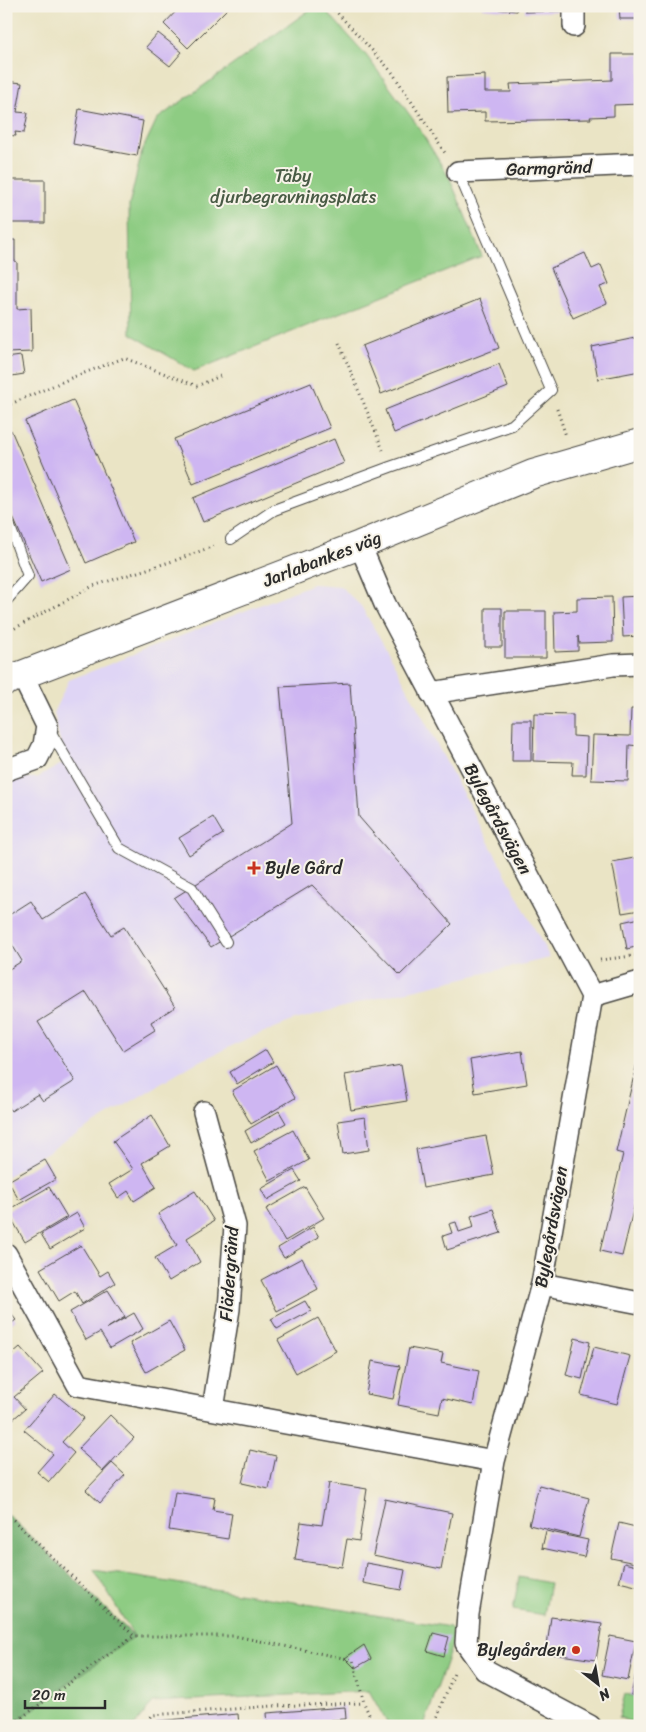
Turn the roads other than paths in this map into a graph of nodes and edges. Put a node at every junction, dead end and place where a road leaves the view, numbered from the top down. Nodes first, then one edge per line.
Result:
1 (640, 164) edge
2 (458, 172) joint
3 (640, 443) edge
4 (6, 516) edge
5 (231, 539) road end
6 (360, 545) junction
7 (6, 601) edge
8 (640, 664) edge
9 (10, 679) edge
10 (431, 693) junction
11 (47, 726) junction
12 (6, 770) edge
13 (226, 942) dead end
14 (640, 982) edge
15 (592, 996) junction
16 (204, 1112) dead end
17 (6, 1254) edge
18 (542, 1284) junction
19 (640, 1303) edge
20 (213, 1409) junction
21 (494, 1461) junction
22 (590, 1726) edge

1 - 2 street, Garmgränd
2 - 5 lane
3 - 6 main road, Jarlabankes väg
4 - 7 lane
6 - 9 main road, Jarlabankes väg
6 - 10 street, Bylegårdsvägen
8 - 10 street
9 - 11 street
10 - 15 street, Bylegårdsvägen
11 - 12 street
11 - 13 lane
14 - 15 street
15 - 18 street, Bylegårdsvägen
16 - 20 street, Flädergränd
17 - 20 street
18 - 19 street
18 - 21 street, Bylegårdsvägen
20 - 21 street
21 - 22 street, Bylegårdsvägen

